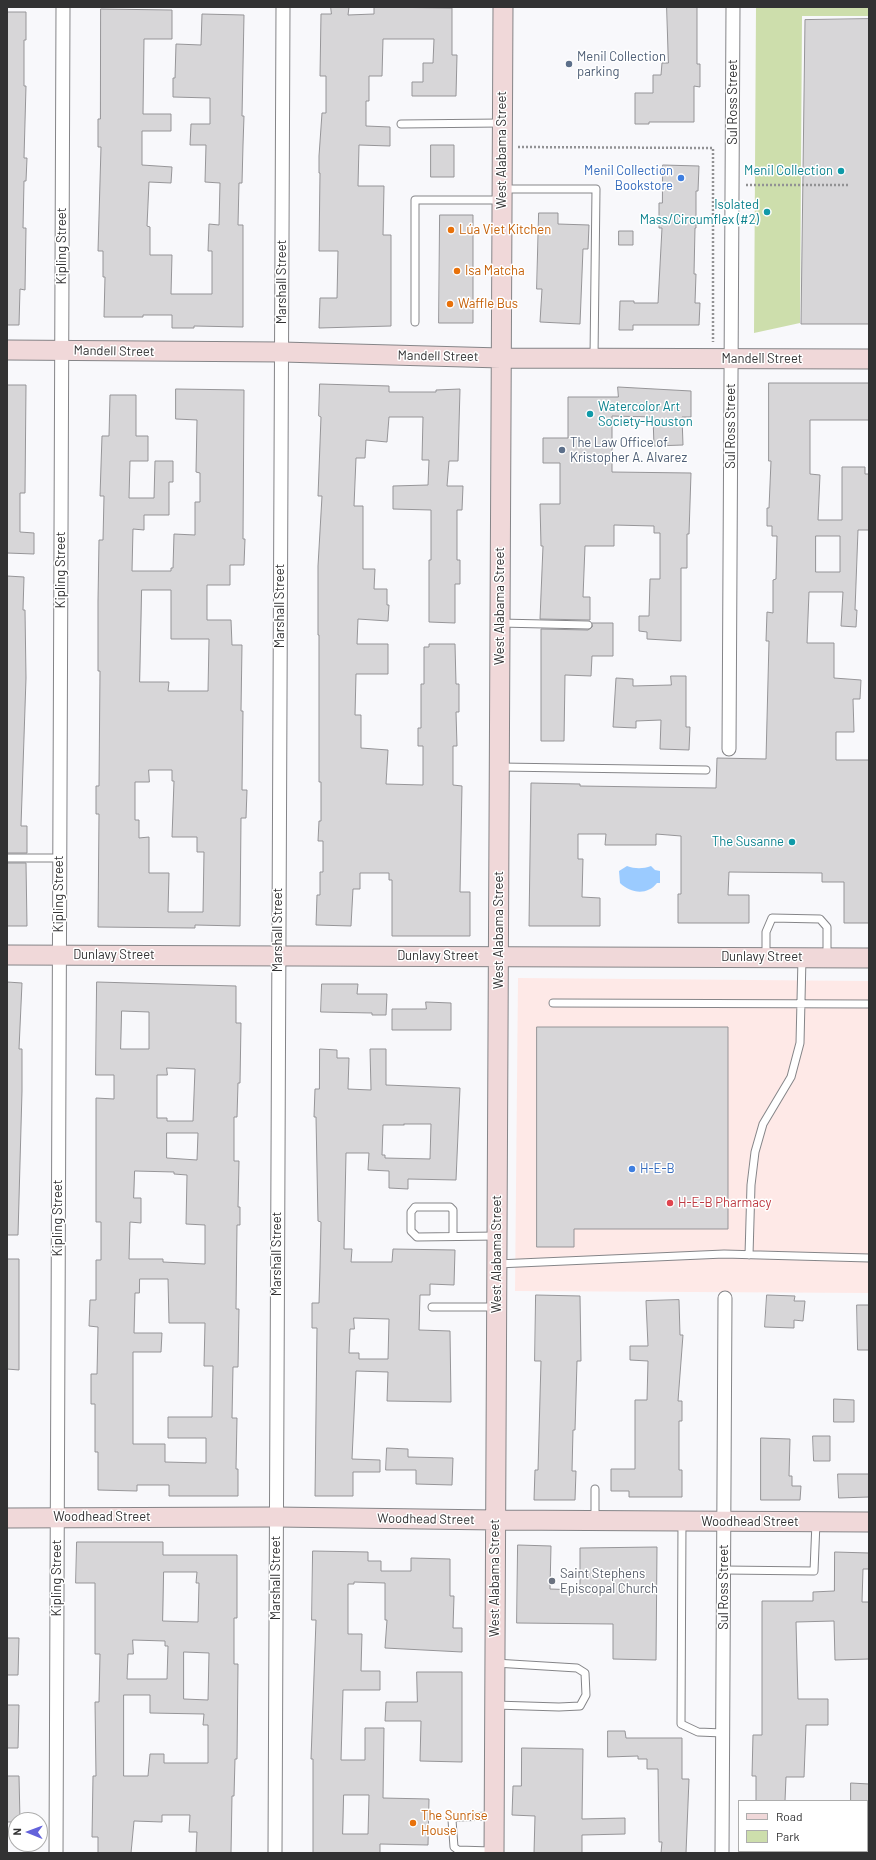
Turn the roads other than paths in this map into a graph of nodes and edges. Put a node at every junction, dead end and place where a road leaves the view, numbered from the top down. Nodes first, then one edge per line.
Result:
1 (63, 7) edge
2 (283, 7) edge
3 (503, 7) edge
4 (733, 7) edge
5 (503, 123) junction
6 (401, 124) dead end
7 (502, 195) junction
8 (415, 322) dead end
9 (7, 350) edge
10 (62, 350) junction
11 (282, 352) junction
12 (502, 358) junction
13 (594, 358) junction
14 (732, 359) junction
15 (869, 359) edge
16 (500, 623) junction
17 (588, 626) dead end
18 (729, 749) dead end
19 (499, 767) junction
20 (706, 770) dead end
21 (7, 858) edge
22 (59, 858) junction
23 (7, 955) edge
24 (59, 956) junction
25 (278, 956) junction
26 (498, 957) junction
27 (766, 957) junction
28 (802, 958) junction
29 (827, 958) junction
30 (869, 958) edge
31 (553, 1003) dead end
32 (801, 1004) junction
33 (869, 1004) edge
34 (453, 1236) junction
35 (497, 1236) junction
36 (749, 1255) junction
37 (869, 1258) edge
38 (497, 1264) junction
39 (726, 1298) dead end
40 (432, 1307) dead end
41 (497, 1307) junction
42 (595, 1489) dead end
43 (276, 1517) junction
44 (7, 1518) edge
45 (57, 1518) junction
46 (496, 1520) junction
47 (595, 1521) junction
48 (682, 1521) junction
49 (724, 1521) junction
50 (816, 1522) junction
51 (869, 1522) edge
52 (724, 1570) junction
53 (495, 1663) junction
54 (495, 1704) junction
55 (723, 1733) junction
56 (494, 1816) junction
57 (494, 1852) edge
58 (56, 1853) edge
59 (275, 1853) edge
60 (722, 1853) edge

1 - 10 street, Kipling Street
2 - 11 street, Marshall Street
3 - 5 street, West Alabama Street
4 - 14 street, Sul Ross Street
5 - 6 lane
5 - 7 street, West Alabama Street
7 - 8 lane
7 - 12 street, West Alabama Street
7 - 13 lane
9 - 10 street, Mandell Street
10 - 11 street, Mandell Street
10 - 22 street, Kipling Street
11 - 12 street, Mandell Street
11 - 25 street, Marshall Street
12 - 13 street, Mandell Street
12 - 16 street, West Alabama Street
13 - 14 street, Mandell Street
14 - 15 street, Mandell Street
14 - 18 street, Sul Ross Street
16 - 17 lane
16 - 19 street, West Alabama Street
19 - 20 lane
19 - 26 street, West Alabama Street
21 - 22 lane
22 - 24 street, Kipling Street
23 - 24 street, Dunlavy Street
24 - 25 street, Dunlavy Street
24 - 45 street, Kipling Street
25 - 26 street, Dunlavy Street
25 - 43 street, Marshall Street
26 - 27 street, Dunlavy Street
26 - 35 street, West Alabama Street
27 - 28 street, Dunlavy Street
27 - 29 lane
28 - 29 street, Dunlavy Street
28 - 32 lane
29 - 30 street, Dunlavy Street
31 - 32 lane
32 - 33 lane
32 - 36 lane
34 - 34 lane
34 - 35 lane
35 - 38 street, West Alabama Street
36 - 37 lane
36 - 38 lane
38 - 41 street, West Alabama Street
39 - 49 street, Sul Ross Street
40 - 41 lane
41 - 46 street, West Alabama Street
42 - 47 lane
43 - 45 street, Woodhead Street
43 - 46 street, Woodhead Street
43 - 59 street, Marshall Street
44 - 45 street, Woodhead Street
45 - 58 street, Kipling Street
46 - 47 street, Woodhead Street
46 - 53 street, West Alabama Street
47 - 48 street, Woodhead Street
48 - 49 street, Woodhead Street
48 - 55 lane
49 - 50 street, Woodhead Street
49 - 52 street, Sul Ross Street
50 - 51 street, Woodhead Street
50 - 52 lane
52 - 55 street, Sul Ross Street
53 - 54 street, West Alabama Street
53 - 54 lane
54 - 56 street, West Alabama Street
55 - 60 street, Sul Ross Street
56 - 57 street, West Alabama Street
56 - 57 lane

